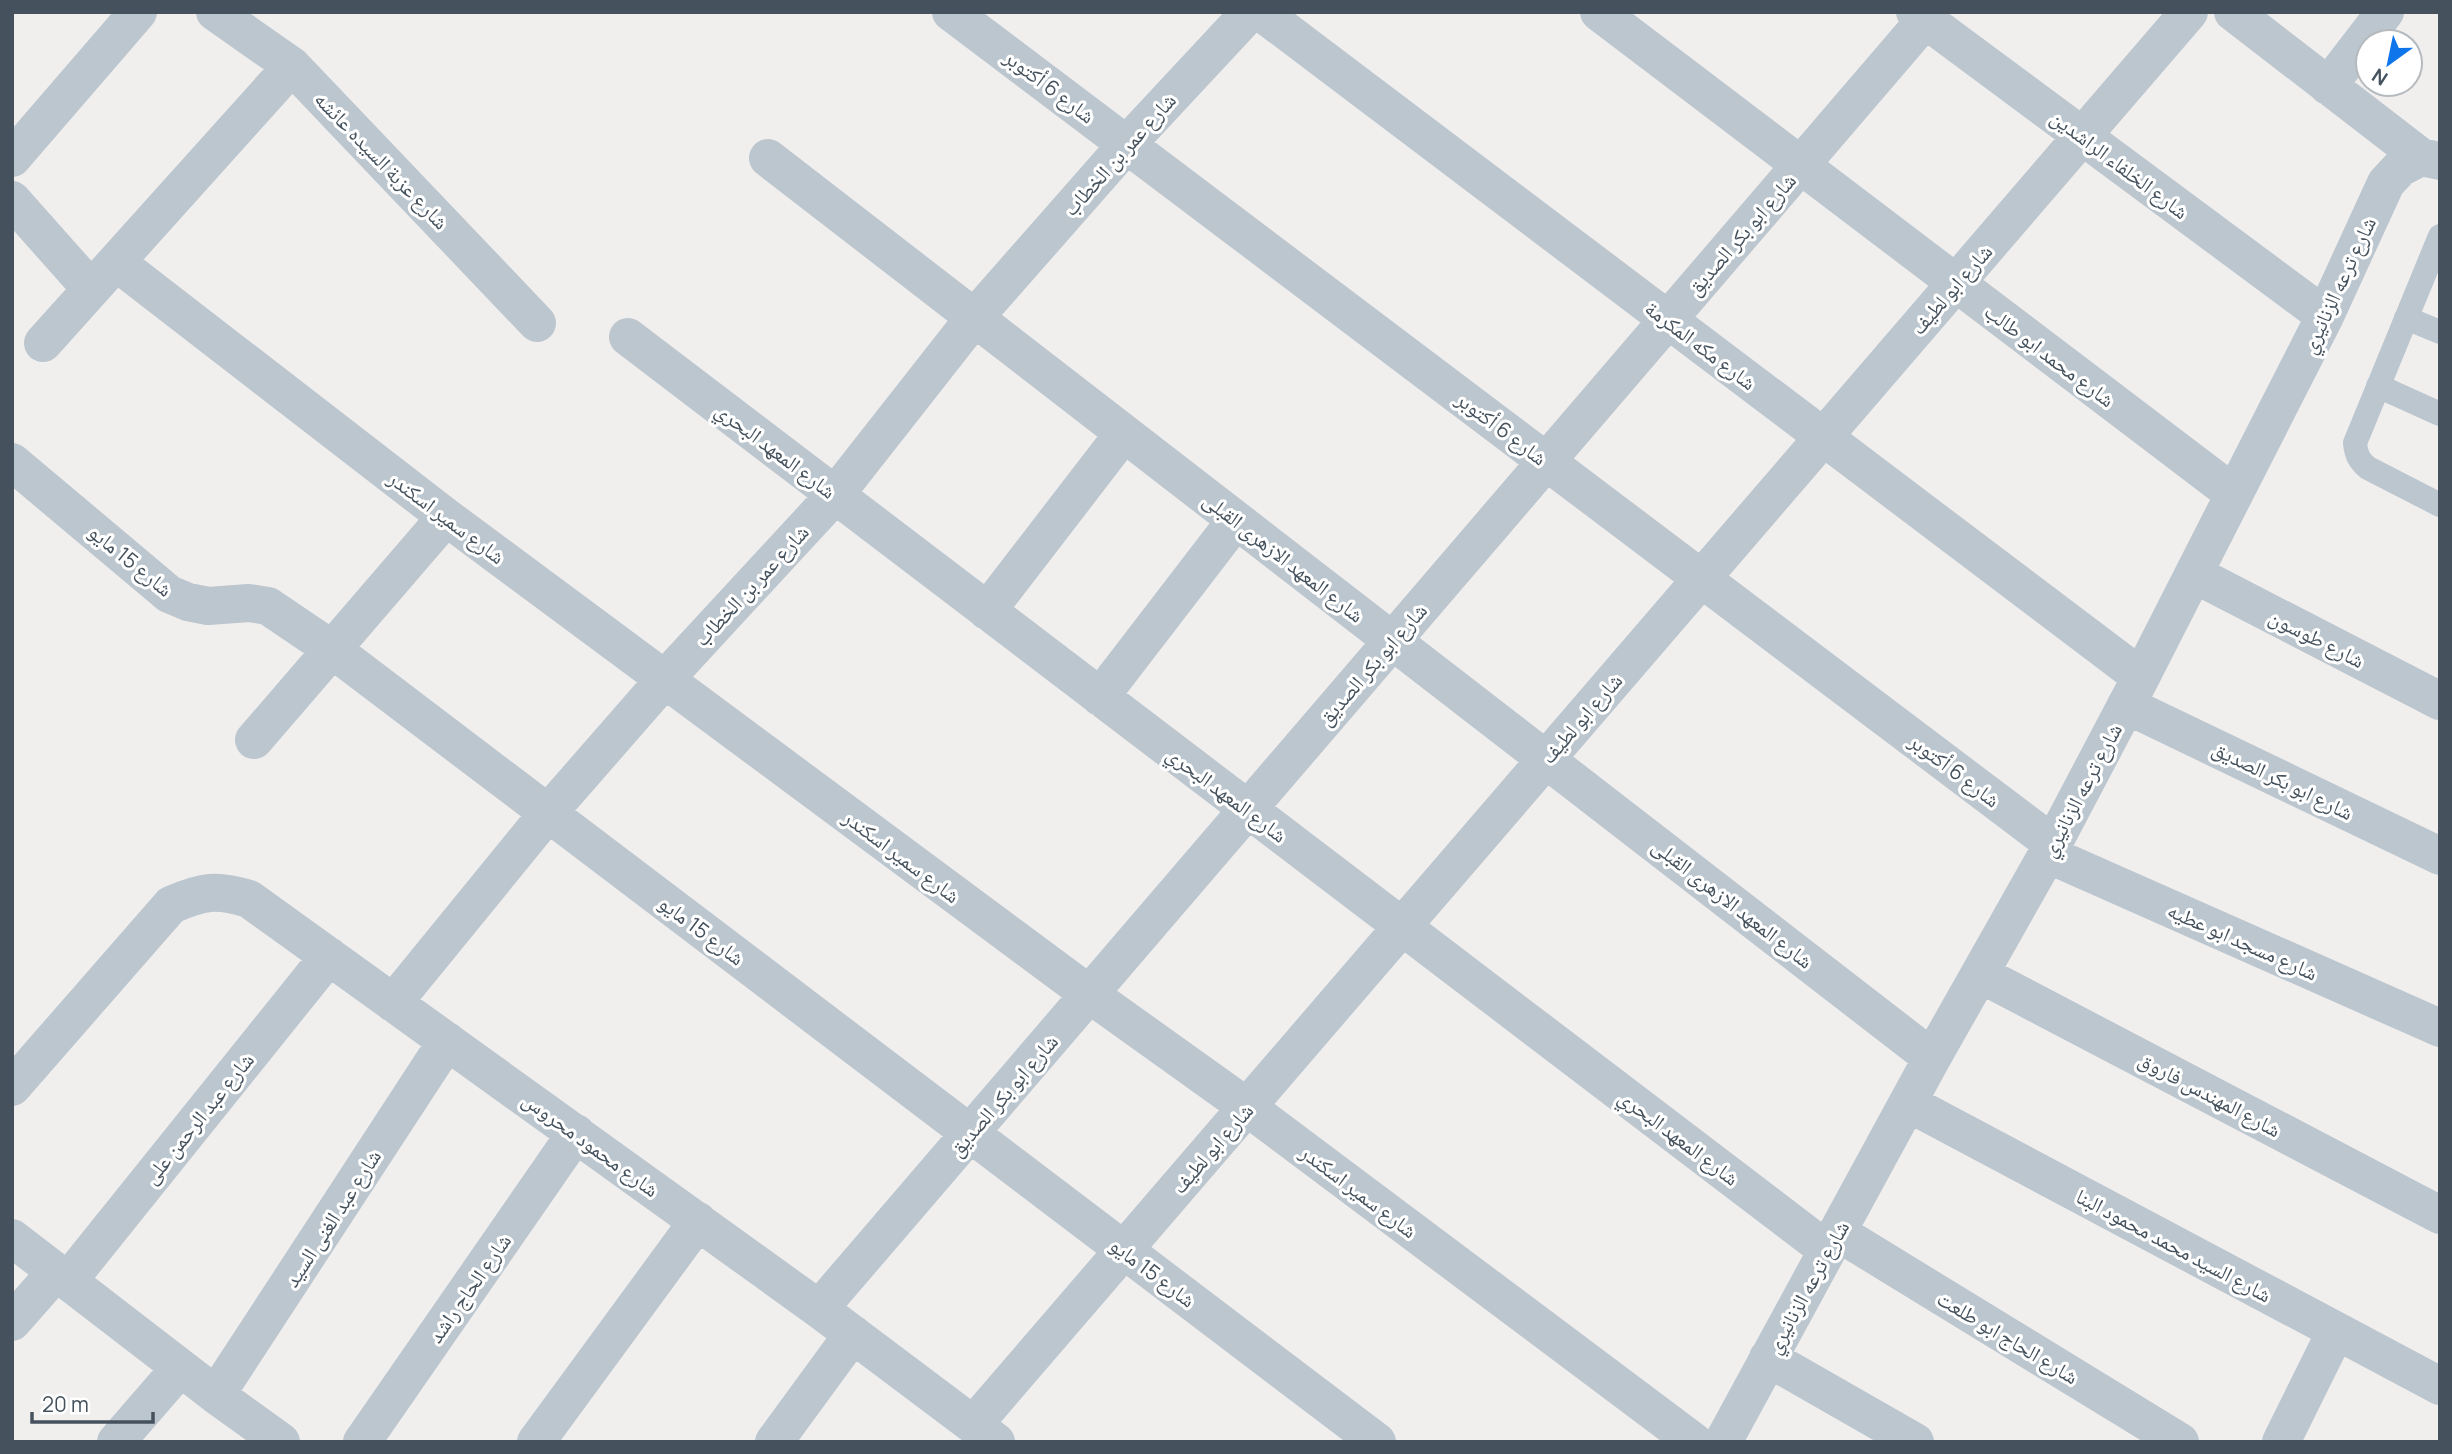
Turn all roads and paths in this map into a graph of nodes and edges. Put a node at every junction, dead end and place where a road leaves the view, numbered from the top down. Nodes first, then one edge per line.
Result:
1 (138, 12) edge
2 (215, 12) edge
3 (951, 12) edge
4 (1250, 12) edge
5 (1261, 12) edge
6 (1598, 12) edge
7 (2189, 12) edge
8 (2232, 12) edge
9 (2385, 12) edge
10 (1920, 16) edge
11 (292, 66) junction
12 (2328, 86) junction
13 (2082, 136) junction
14 (1127, 144) junction
15 (12, 158) edge
16 (768, 158) dead end
17 (2430, 159) edge
18 (1801, 165) junction
19 (12, 200) edge
20 (2440, 236) edge
21 (104, 276) junction
22 (1956, 283) junction
23 (2325, 316) junction
24 (974, 318) junction
25 (2406, 318) junction
26 (1668, 320) junction
27 (537, 323) dead end
28 (2440, 332) edge
29 (628, 337) dead end
30 (43, 343) dead end
31 (2378, 386) junction
32 (2440, 414) edge
33 (1124, 433) junction
34 (1824, 437) junction
35 (1546, 461) junction
36 (12, 462) edge
37 (2234, 494) junction
38 (835, 495) junction
39 (2440, 505) edge
40 (446, 517) junction
41 (1236, 520) junction
42 (2194, 574) junction
43 (1702, 579) junction
44 (987, 611) junction
45 (1393, 641) junction
46 (333, 650) junction
47 (665, 680) junction
48 (2134, 691) junction
49 (1100, 697) junction
50 (2440, 701) edge
51 (254, 740) dead end
52 (1546, 759) junction
53 (1248, 810) junction
54 (548, 813) junction
55 (2050, 849) junction
56 (2440, 856) edge
57 (1402, 927) junction
58 (328, 956) junction
59 (1980, 974) junction
60 (1089, 994) junction
61 (393, 1003) junction
62 (2440, 1028) edge
63 (447, 1041) junction
64 (1932, 1058) junction
65 (12, 1087) edge
66 (1908, 1103) junction
67 (1247, 1107) junction
68 (576, 1133) junction
69 (970, 1133) junction
70 (2440, 1215) edge
71 (698, 1221) junction
72 (12, 1238) edge
73 (1832, 1241) junction
74 (1124, 1250) junction
75 (62, 1276) junction
76 (819, 1309) junction
77 (12, 1322) edge
78 (2336, 1331) junction
79 (853, 1334) junction
80 (1768, 1358) junction
81 (180, 1368) junction
82 (2440, 1386) edge
83 (216, 1395) junction
84 (985, 1433) edge
85 (116, 1442) edge
86 (281, 1442) edge
87 (362, 1442) edge
88 (536, 1442) edge
89 (774, 1442) edge
90 (1377, 1442) edge
91 (1694, 1442) edge
92 (1723, 1442) edge
93 (1915, 1442) edge
94 (2180, 1442) edge
95 (2281, 1442) edge

1 - 15 street
2 - 11 street, شارع عزبة السيده عائشه
3 - 14 street, شارع 6 أكتوبر
4 - 14 street, شارع عمر بن الخطاب
5 - 26 street, شارع مكه المكرمة
6 - 18 street, شارع محمد ابو طالب
7 - 13 street, شارع ابو لطيف
8 - 12 street
9 - 12 street
10 - 13 street, شارع الخلفاء الراشدين
10 - 18 street, شارع ابو بكر الصديق
11 - 21 street
11 - 27 street, شارع عزبة السيده عائشه
12 - 17 street
13 - 22 street, شارع ابو لطيف
13 - 23 street, شارع الخلفاء الراشدين
14 - 24 street, شارع عمر بن الخطاب
14 - 35 street, شارع 6 أكتوبر
16 - 24 street, شارع المعهد الازهرى القبلى
17 - 23 street, شارع ترعه الزنانيري
18 - 22 street, شارع محمد ابو طالب
18 - 26 street, شارع ابو بكر الصديق
19 - 21 street, شارع سمير اسكندر
20 - 25 lane
21 - 30 street
21 - 40 street, شارع سمير اسكندر
22 - 34 street, شارع ابو لطيف
22 - 37 street, شارع محمد ابو طالب
23 - 37 street, شارع ترعه الزنانيري
24 - 33 street, شارع المعهد الازهرى القبلى
24 - 38 street, شارع عمر بن الخطاب
25 - 28 lane
25 - 31 lane
26 - 34 street, شارع مكه المكرمة
26 - 35 street, شارع ابو بكر الصديق
29 - 38 street, شارع المعهد البحري
31 - 32 lane
31 - 39 lane
33 - 41 street, شارع المعهد الازهرى القبلى
33 - 44 street
34 - 43 street, شارع ابو لطيف
34 - 48 street, شارع مكه المكرمة
35 - 43 street, شارع 6 أكتوبر
35 - 45 street, شارع ابو بكر الصديق
36 - 46 street, شارع 15 مايو
37 - 42 street, شارع ترعه الزنانيري
38 - 44 street, شارع المعهد البحري
38 - 47 street, شارع عمر بن الخطاب
40 - 46 street
40 - 47 street, شارع سمير اسكندر
41 - 45 street, شارع المعهد الازهرى القبلى
41 - 49 street
42 - 48 street, شارع ترعه الزنانيري
42 - 50 street, شارع طوسون
43 - 52 street, شارع ابو لطيف
43 - 55 street, شارع 6 أكتوبر
44 - 49 street, شارع المعهد البحري
45 - 52 street, شارع المعهد الازهرى القبلى
45 - 53 street, شارع ابو بكر الصديق
46 - 51 street
46 - 54 street, شارع 15 مايو
47 - 54 street, شارع عمر بن الخطاب
47 - 60 street, شارع سمير اسكندر
48 - 55 street, شارع ترعه الزنانيري
48 - 56 street, شارع ابو بكر الصديق
49 - 53 street, شارع المعهد البحري
52 - 57 street, شارع ابو لطيف
52 - 64 street, شارع المعهد الازهرى القبلى
53 - 57 street, شارع المعهد البحري
53 - 60 street, شارع ابو بكر الصديق
54 - 61 street, شارع عمر بن الخطاب
54 - 69 street, شارع 15 مايو
55 - 59 street, شارع ترعه الزنانيري
55 - 62 street, شارع مسجد ابو عطيه
57 - 67 street, شارع ابو لطيف
57 - 73 street, شارع المعهد البحري
58 - 61 street, شارع محمود محروس
58 - 65 street, شارع محمود محروس
58 - 75 street, شارع عبد الرحمن على
59 - 64 street, شارع ترعه الزنانيري
59 - 70 street, شارع المهندس فاروق
60 - 67 street, شارع سمير اسكندر
60 - 69 street, شارع ابو بكر الصديق
61 - 63 street, شارع محمود محروس
63 - 68 street, شارع محمود محروس
63 - 83 street, شارع عبد الغنى السيد
64 - 66 street, شارع ترعه الزنانيري
66 - 73 street, شارع ترعه الزنانيري
66 - 78 street, شارع السيد محمد محمود البنا
67 - 74 street, شارع ابو لطيف
67 - 91 street, شارع سمير اسكندر
68 - 71 street, شارع محمود محروس
68 - 87 street, شارع الحاج راشد
69 - 74 street, شارع 15 مايو
69 - 76 street, شارع ابو بكر الصديق
71 - 76 street, شارع محمود محروس
71 - 88 street
72 - 75 street
73 - 80 street, شارع ترعه الزنانيري
73 - 94 street, شارع الحاج ابو طلعت
74 - 84 street, شارع ابو لطيف
74 - 90 street, شارع 15 مايو
75 - 77 street, شارع عبد الرحمن على
75 - 81 street
76 - 79 street, شارع محمود محروس
78 - 82 street, شارع السيد محمد محمود البنا
78 - 95 street
79 - 84 street, شارع محمود محروس
79 - 89 street
80 - 92 street, شارع ترعه الزنانيري
80 - 93 street
81 - 83 street
81 - 85 street
83 - 86 street

